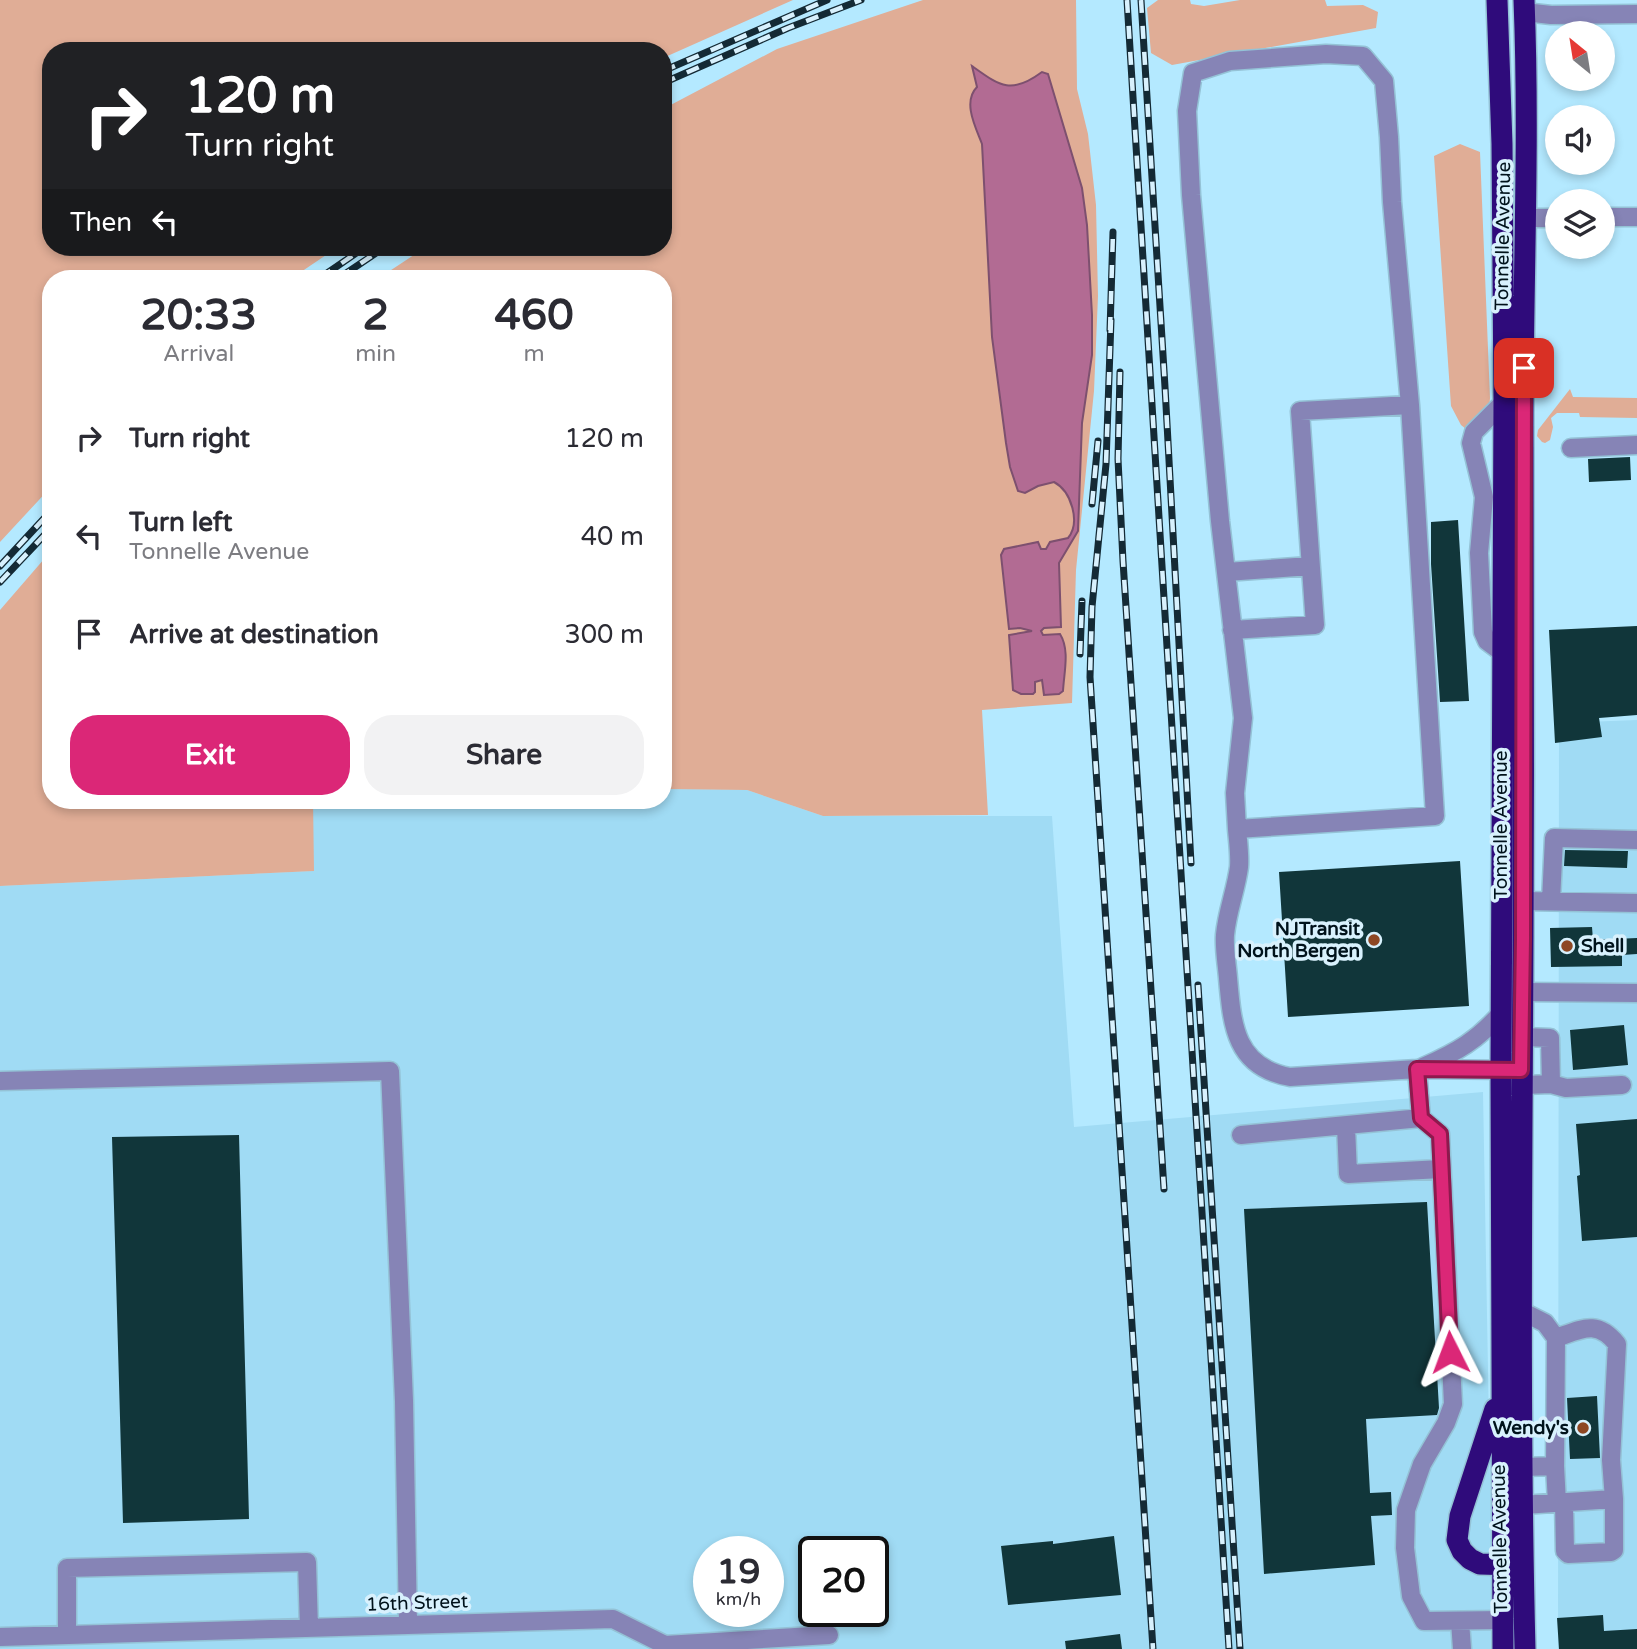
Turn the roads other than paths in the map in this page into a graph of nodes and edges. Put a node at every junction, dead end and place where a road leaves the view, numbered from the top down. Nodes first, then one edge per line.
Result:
1 (1497, 0) edge
2 (1524, 6) edge
3 (1637, 14) edge
4 (1637, 217) edge
5 (1526, 218) junction
6 (1545, 218) edge
7 (1615, 218) edge
8 (1504, 402) junction
9 (1410, 405) junction
10 (1637, 445) edge
11 (1572, 448) dead end
12 (1310, 566) junction
13 (1226, 572) junction
14 (1232, 630) junction
15 (1503, 653) junction
16 (1237, 829) junction
17 (1637, 840) edge
18 (1523, 901) junction
19 (1551, 901) junction
20 (1637, 903) edge
21 (1522, 992) junction
22 (1637, 993) edge
23 (1502, 1012) junction
24 (1522, 1037) junction
25 (1417, 1069) junction
26 (1514, 1075) junction
27 (0, 1081) edge
28 (1551, 1084) junction
29 (1622, 1086) dead end
30 (1421, 1118) junction
31 (1346, 1126) junction
32 (1241, 1135) dead end
33 (1441, 1170) junction
34 (1521, 1311) junction
35 (1556, 1338) junction
36 (1501, 1391) junction
37 (1555, 1466) junction
38 (1522, 1467) junction
39 (1614, 1499) junction
40 (1561, 1502) junction
41 (1522, 1505) junction
42 (1512, 1565) junction
43 (1502, 1620) junction
44 (1460, 1621) junction
45 (408, 1624) junction
46 (309, 1628) junction
47 (67, 1635) junction
48 (829, 1635) dead end
49 (0, 1637) edge
50 (123, 1641) edge
51 (1462, 1649) edge
52 (1503, 1649) edge
53 (1525, 1649) edge

1 - 8 highway, Tonnelle Avenue
2 - 3 street
2 - 5 highway, Tonnelle Avenue
4 - 7 street
5 - 6 street
5 - 18 highway, Tonnelle Avenue
8 - 15 highway, Tonnelle Avenue
8 - 15 street
9 - 12 street
9 - 13 street
9 - 16 street
10 - 11 street
12 - 13 street
12 - 14 street
13 - 14 street
14 - 16 street
15 - 23 highway, Tonnelle Avenue
16 - 25 street
17 - 19 street
18 - 19 street
18 - 21 highway, Tonnelle Avenue
19 - 20 street
21 - 22 street
21 - 24 highway, Tonnelle Avenue
23 - 25 street
23 - 26 highway, Tonnelle Avenue
24 - 26 highway, Tonnelle Avenue
24 - 28 street
25 - 26 street
25 - 30 street
26 - 28 street
26 - 34 highway, Tonnelle Avenue
26 - 36 highway, Tonnelle Avenue
27 - 45 street
28 - 29 street
30 - 31 street
30 - 33 street
31 - 32 street
31 - 33 street
33 - 44 street
34 - 35 street
34 - 38 highway, Tonnelle Avenue
35 - 37 street
35 - 39 street
36 - 42 highway, Tonnelle Avenue
36 - 42 highway
37 - 38 street
37 - 40 street
38 - 41 highway, Tonnelle Avenue
39 - 40 street
39 - 40 street
40 - 41 street
41 - 42 highway, Tonnelle Avenue
42 - 43 highway, Tonnelle Avenue
42 - 53 highway, Tonnelle Avenue
43 - 44 street
43 - 52 highway, Tonnelle Avenue
44 - 51 street
45 - 46 street, 16th Street
45 - 48 street, 16th Street
46 - 47 street
46 - 50 street, 16th Street
47 - 49 street, 16th Street
47 - 50 street, 16th Street

